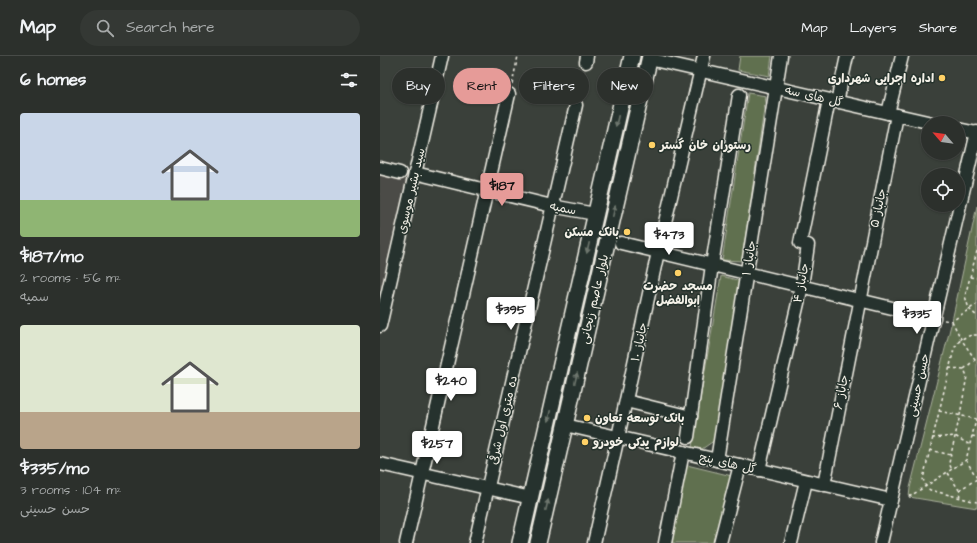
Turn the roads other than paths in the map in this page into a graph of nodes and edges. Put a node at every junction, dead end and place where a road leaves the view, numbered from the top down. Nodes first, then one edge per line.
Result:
1 (632, 56) edge
2 (704, 56) edge
3 (780, 56) edge
4 (847, 56) edge
5 (902, 56) edge
6 (438, 57) edge
7 (650, 58) edge
8 (700, 71) junction
9 (776, 88) junction
10 (738, 95) dead end
11 (833, 101) junction
12 (507, 104) edge
13 (576, 105) road end
14 (892, 114) junction
15 (921, 121) edge
16 (965, 130) edge
17 (977, 133) edge
18 (380, 168) edge
19 (400, 173) dead end
20 (415, 173) junction
21 (487, 190) junction
22 (552, 206) junction
23 (595, 214) junction
24 (621, 243) dead end
25 (658, 252) junction
26 (712, 265) junction
27 (747, 273) junction
28 (802, 286) junction
29 (859, 300) junction
30 (934, 318) junction
31 (380, 326) edge
32 (626, 401) junction
33 (691, 417) junction
34 (565, 425) junction
35 (618, 437) junction
36 (688, 437) dead end
37 (683, 452) junction
38 (718, 460) junction
39 (380, 464) edge
40 (740, 465) junction
41 (759, 470) junction
42 (423, 474) junction
43 (806, 481) junction
44 (824, 485) junction
45 (488, 488) junction
46 (530, 498) junction
47 (891, 500) junction
48 (406, 543) edge
49 (475, 543) edge
50 (520, 543) edge
51 (538, 543) edge
52 (594, 543) edge
53 (665, 543) edge
54 (720, 543) edge
55 (791, 543) edge
56 (881, 543) edge

1 -> 23 main road, بلوار عاصم زنجانی
2 - 8 street, جانباز ۱۰
3 - 9 street, جانباز ۱
4 - 11 street
5 - 14 street, جانباز ۵
6 - 20 street, سید بشیر موسوی
7 - 8 street, گل های سه
34 -> 7 main road, بلوار عاصم زنجانی
8 - 9 street, گل های سه
8 - 25 street, جانباز ۱۰
9 - 11 street, گل های سه
9 - 27 street, جانباز ۱
10 - 26 street
11 - 14 street, گل های سه
11 - 28 street, جانباز ۴
12 - 21 street
13 - 22 street, ده متری اول شرقی
14 - 15 street, گل های سه
14 - 29 street, جانباز ۵
16 - 17 street
17 - 30 street, حسن حسینی
18 - 19 street
20 - 21 street, سمیه
20 - 31 street, سید بشیر موسوی
21 - 22 street, سمیه
21 - 42 street
22 - 23 street, سمیه
22 - 45 street, ده متری اول شرقی
23 -> 46 main road, بلوار عاصم زنجانی
24 - 25 street
25 - 26 street
25 - 32 street, جانباز ۱۰
26 - 27 street
26 - 33 street
27 - 28 street
27 - 38 street, جانباز ۱
28 - 29 street
28 - 41 street, جانباز ۴
29 - 30 street
29 - 44 street, جاباز ۶
30 - 47 street, حسن حسینی
32 - 33 street
32 - 35 street, جانباز ۱۰
33 - 36 street
34 - 35 street, گل های پنج
51 -> 34 main road, بلوار عاصم زنجانی
35 - 37 street, گل های پنج
35 - 52 street, جانباز ۱۰
37 - 38 street, گل های پنج
37 - 53 street
38 - 40 street, گل های پنج
39 - 42 street
40 - 41 street, گل های پنج
40 - 54 street
41 - 43 street, گل های پنج
42 - 45 street
42 - 48 street
43 - 44 street, گل های پنج
43 - 55 street
44 - 47 street, گل های پنج
45 - 46 street
45 - 49 street, ده متری اول شرقی
46 - 50 main road, بلوار عاصم زنجانی
47 - 56 street, حسن حسینی

